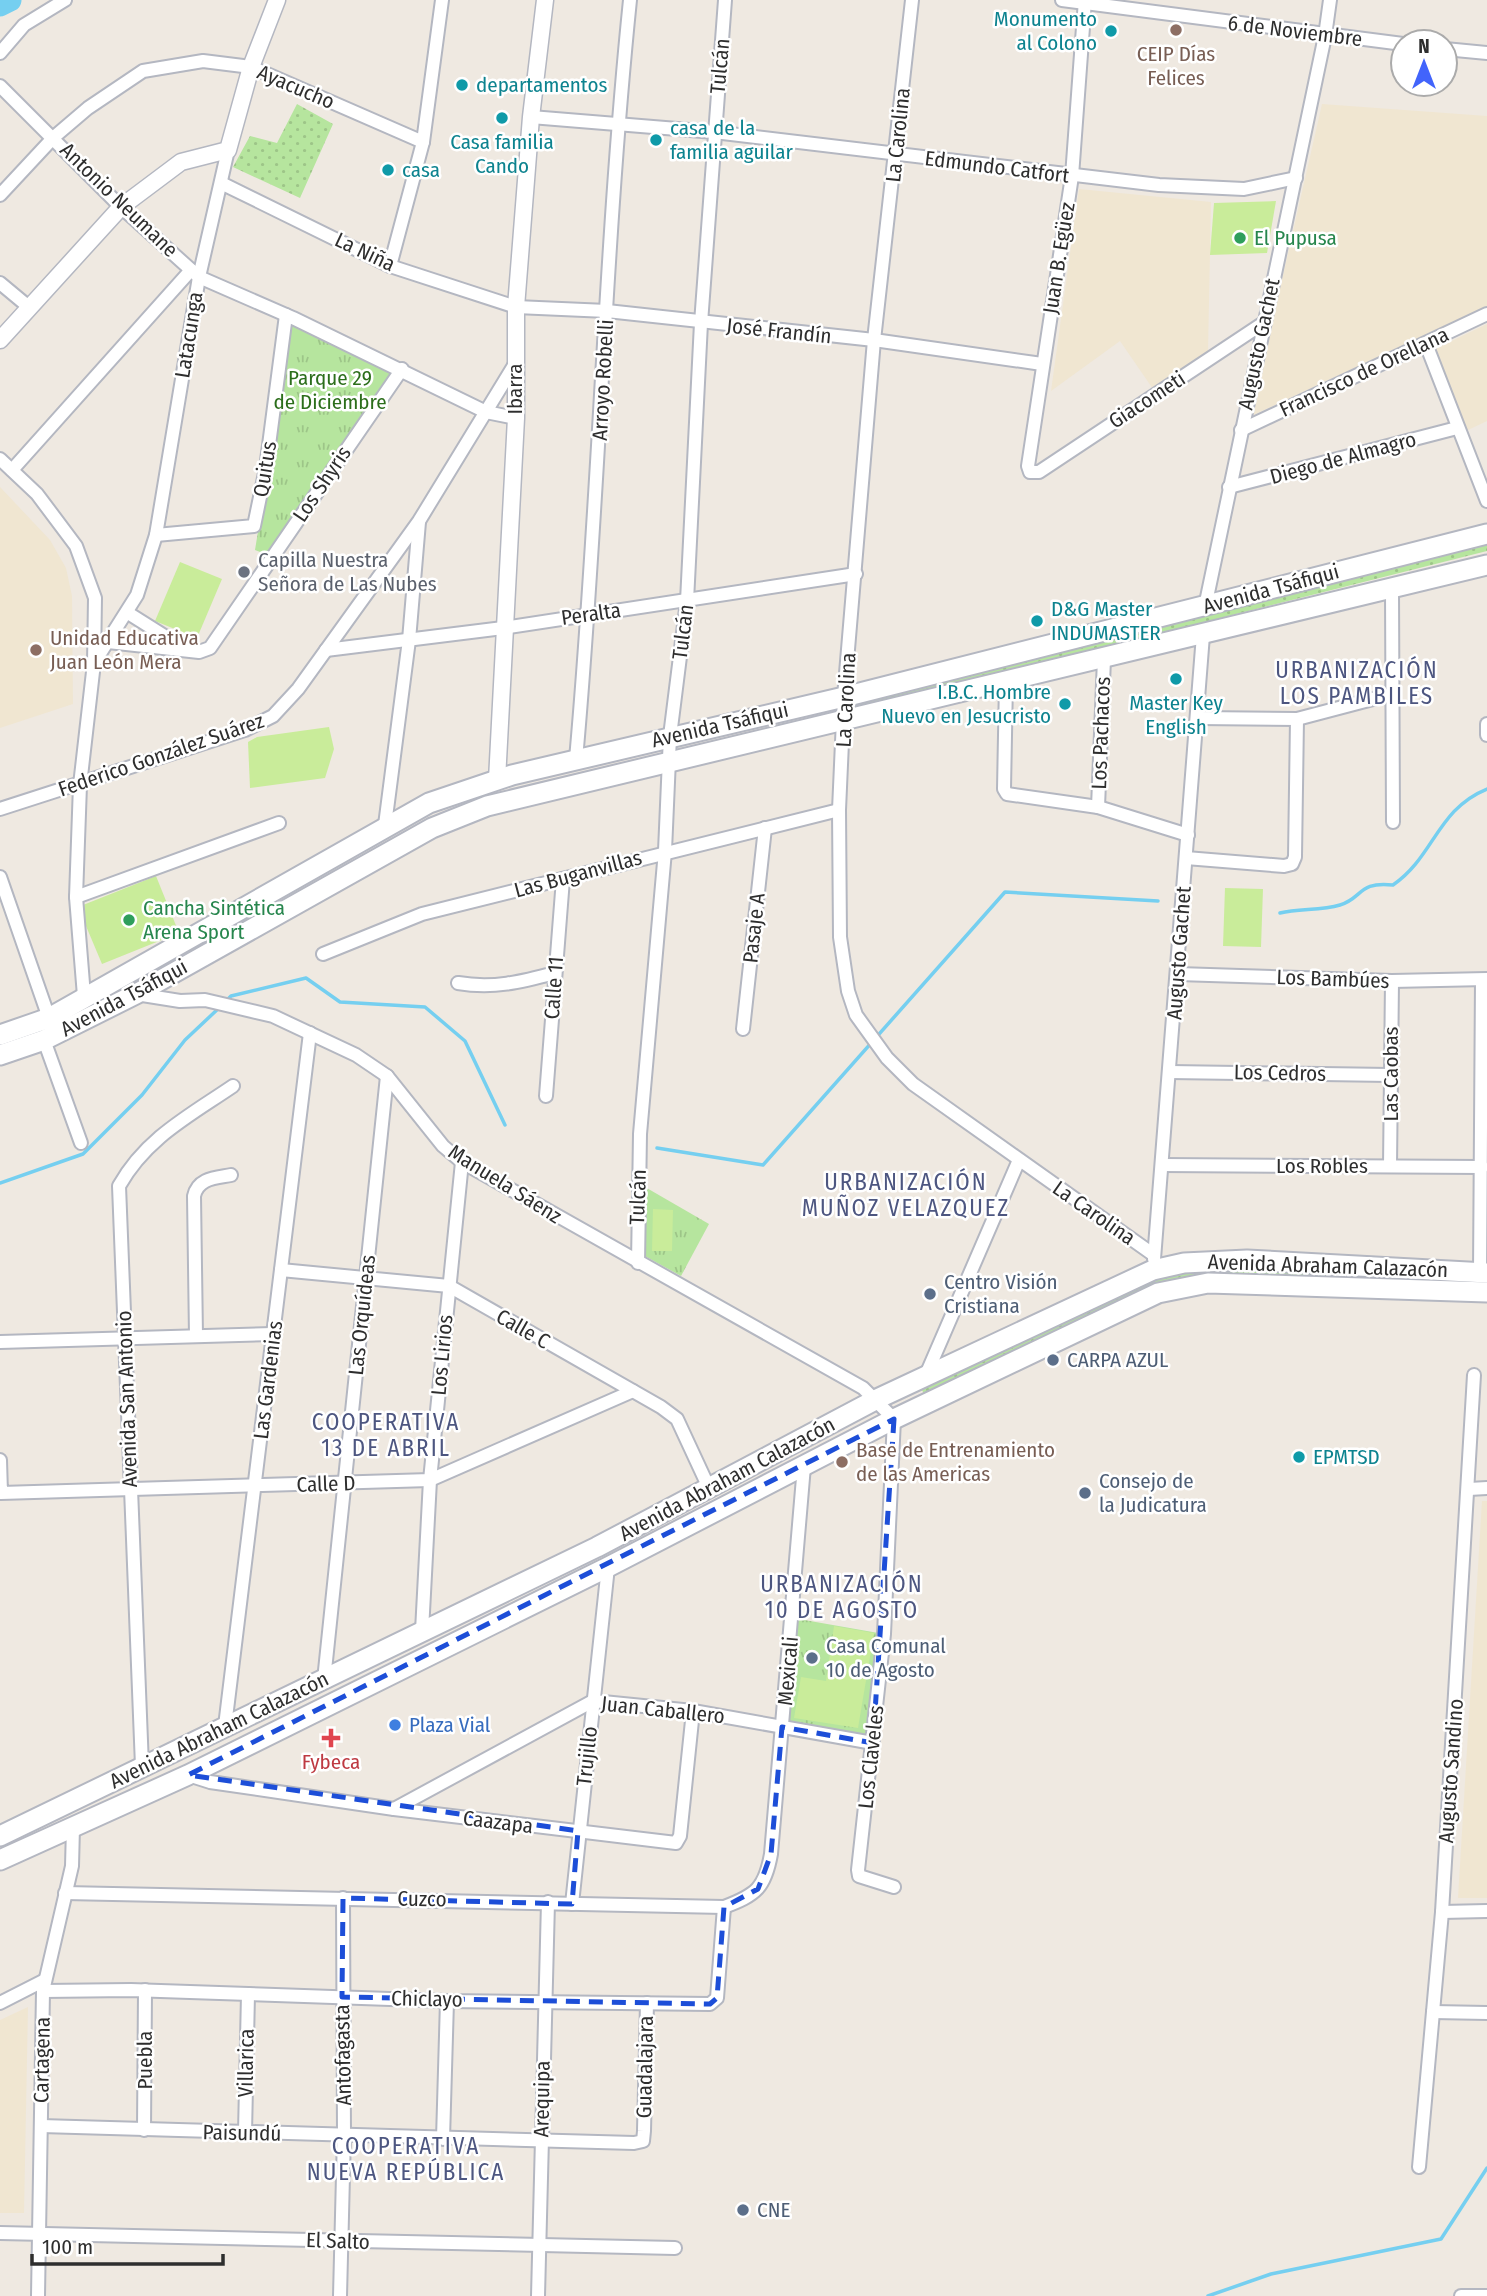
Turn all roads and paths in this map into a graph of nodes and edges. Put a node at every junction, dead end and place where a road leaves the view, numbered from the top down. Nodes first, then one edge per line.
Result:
1 (65, 0) edge
2 (277, 0) edge
3 (442, 0) edge
4 (545, 0) edge
5 (629, 0) edge
6 (725, 0) edge
7 (912, 0) edge
8 (1062, 0) edge
9 (1330, 0) edge
10 (1085, 1) edge
11 (1325, 36) junction
12 (1389, 43) edge
13 (1459, 50) edge
14 (0, 53) edge
15 (1487, 53) edge
16 (251, 67) junction
17 (0, 86) edge
18 (531, 117) junction
19 (617, 122) junction
20 (714, 132) junction
21 (54, 137) junction
22 (423, 142) junction
23 (228, 150) junction
24 (896, 155) junction
25 (1072, 176) junction
26 (1296, 178) junction
27 (221, 183) junction
28 (0, 195) edge
29 (121, 207) junction
30 (390, 266) junction
31 (195, 274) junction
32 (0, 283) edge
33 (516, 307) junction
34 (30, 308) junction
35 (607, 311) junction
36 (1487, 314) edge
37 (286, 315) junction
38 (701, 323) junction
39 (1262, 324) junction
40 (0, 340) edge
41 (874, 341) junction
42 (1426, 344) junction
43 (516, 363) junction
44 (1042, 364) junction
45 (402, 369) junction
46 (486, 412) junction
47 (516, 418) junction
48 (1457, 428) junction
49 (1241, 429) junction
50 (0, 459) edge
51 (12, 470) junction
52 (1030, 472) joint
53 (1229, 487) junction
54 (1487, 501) edge
55 (419, 521) junction
56 (1487, 534) edge
57 (156, 535) junction
58 (1487, 565) edge
59 (856, 574) junction
60 (1392, 591) junction
61 (687, 601) junction
62 (1205, 607) junction
63 (128, 613) junction
64 (589, 614) junction
65 (503, 628) junction
66 (1203, 635) junction
67 (409, 640) junction
68 (108, 642) junction
69 (185, 649) junction
70 (326, 650) junction
71 (1104, 659) junction
72 (94, 663) junction
73 (1006, 682) junction
74 (1392, 694) junction
75 (844, 697) junction
76 (1198, 718) junction
77 (1297, 719) junction
78 (845, 722) junction
79 (1487, 724) edge
80 (1487, 735) edge
81 (670, 736) junction
82 (576, 759) junction
83 (668, 762) junction
84 (497, 779) junction
85 (80, 785) junction
86 (1098, 807) junction
87 (0, 809) edge
88 (839, 810) junction
89 (1394, 822) dead end
90 (279, 823) dead end
91 (385, 825) junction
92 (765, 828) junction
93 (1188, 835) junction
94 (665, 851) junction
95 (1186, 858) junction
96 (0, 877) edge
97 (563, 879) junction
98 (76, 897) junction
99 (323, 954) dead end
100 (555, 973) junction
101 (1178, 974) junction
102 (1485, 980) edge
103 (1392, 981) junction
104 (458, 982) dead end
105 (136, 993) junction
106 (84, 996) junction
107 (49, 1018) junction
108 (743, 1029) dead end
109 (310, 1033) junction
110 (0, 1035) edge
111 (44, 1040) junction
112 (0, 1055) edge
113 (1170, 1072) junction
114 (1390, 1075) junction
115 (387, 1076) junction
116 (233, 1086) dead end
117 (546, 1096) dead end
118 (81, 1143) dead end
119 (1019, 1160) junction
120 (462, 1162) junction
121 (1162, 1166) junction
122 (1390, 1166) junction
123 (1482, 1167) junction
124 (231, 1175) dead end
125 (1154, 1262) junction
126 (638, 1263) junction
127 (281, 1270) junction
128 (1484, 1273) edge
129 (366, 1278) junction
130 (449, 1286) junction
131 (1487, 1292) edge
132 (273, 1334) junction
133 (196, 1336) junction
134 (125, 1338) junction
135 (0, 1342) edge
136 (1474, 1375) dead end
137 (925, 1378) junction
138 (633, 1391) junction
139 (877, 1399) junction
140 (894, 1419) junction
141 (0, 1460) edge
142 (804, 1466) junction
143 (430, 1480) junction
144 (345, 1483) junction
145 (255, 1486) junction
146 (709, 1488) junction
147 (1487, 1488) edge
148 (131, 1489) junction
149 (1469, 1489) junction
150 (1, 1493) edge
151 (608, 1567) junction
152 (422, 1631) junction
153 (324, 1680) junction
154 (593, 1701) junction
155 (693, 1711) junction
156 (225, 1726) junction
157 (782, 1727) junction
158 (873, 1743) junction
159 (142, 1766) junction
160 (188, 1775) junction
161 (394, 1809) junction
162 (73, 1826) junction
163 (578, 1831) junction
164 (0, 1836) edge
165 (0, 1860) edge
166 (767, 1876) joint
167 (894, 1887) dead end
168 (65, 1893) junction
169 (343, 1898) junction
170 (548, 1902) junction
171 (572, 1904) junction
172 (724, 1907) junction
173 (1487, 1911) edge
174 (1442, 1912) junction
175 (44, 1986) junction
176 (145, 1990) junction
177 (248, 1994) junction
178 (342, 1997) junction
179 (544, 2000) junction
180 (447, 2001) junction
181 (0, 2003) edge
182 (647, 2003) junction
183 (1433, 2012) junction
184 (1487, 2013) edge
185 (41, 2126) junction
186 (144, 2130) junction
187 (644, 2131) joint
188 (245, 2133) junction
189 (344, 2135) junction
190 (443, 2139) junction
191 (542, 2142) junction
192 (1419, 2167) dead end
193 (0, 2233) edge
194 (37, 2234) junction
195 (341, 2241) junction
196 (540, 2247) junction
197 (675, 2248) dead end
198 (1487, 2295) edge
199 (38, 2296) edge
200 (340, 2296) edge
201 (538, 2296) edge
202 (1461, 2296) edge

1 - 14 street
2 - 16 street, Latacunga
3 - 22 street
4 - 18 street, Ibarra
5 - 19 street, Arroyo Robelli
6 - 20 street, Tulcán
7 - 24 street, La Carolina
8 - 10 street, 6 de Noviembre
9 - 11 street, Augusto Gachet
10 - 11 street, 6 de Noviembre
10 - 25 street, Juan B. Egüez
11 - 12 street, 6 de Noviembre
11 - 26 street, Augusto Gachet
13 - 15 street
16 - 21 street, Ayacucho
16 - 22 street, Ayacucho
16 - 23 street, Latacunga
17 - 21 street, Antonio Neumane
18 - 19 street, Edmundo Catfort
18 - 33 street, Ibarra
19 - 20 street, Edmundo Catfort
19 - 35 street, Arroyo Robelli
20 - 24 street, Edmundo Catfort
20 - 38 street, Tulcán
21 - 28 street, Ayacucho
21 - 29 street, Antonio Neumane
22 - 30 street
23 - 27 street, Latacunga
23 - 29 street
24 - 25 street, Edmundo Catfort
24 - 41 street, La Carolina
25 - 26 street, Edmundo Catfort
25 - 44 street, Juan B. Egüez
26 - 39 street, Augusto Gachet
27 - 30 street, La Niña
27 - 31 street, Latacunga
29 - 31 street, Antonio Neumane
29 - 34 street
30 - 33 street, La Niña
31 - 37 street, Antonio Neumane
31 - 51 street
31 - 57 street, Latacunga
32 - 34 street
33 - 35 street, José Frandín
33 - 43 street, Ibarra
34 - 40 street
35 - 38 street, José Frandín
35 - 64 street, Arroyo Robelli
36 - 42 street, Francisco de Orellana
37 - 45 street, Antonio Neumane
37 - 57 street, Quitus
38 - 41 street, José Frandín
38 - 61 street, Tulcán
39 - 49 street, Augusto Gachet
39 - 52 street, Giacometi
41 - 44 street, José Frandín
41 - 59 street, La Carolina
42 - 48 street
42 - 49 street, Francisco de Orellana
43 - 46 street, Federico González Suárez
43 - 47 street, Ibarra
44 - 52 street, Juan B. Egüez
45 - 46 street, Antonio Neumane
45 - 69 street, Los Shyris
46 - 47 street, Antonio Neumane
46 - 55 street, Federico González Suárez
47 - 65 street, Ibarra
48 - 53 street, Diego de Almagro
48 - 54 street
49 - 53 street, Augusto Gachet
50 - 51 street
51 - 72 street
53 - 62 street, Augusto Gachet
55 - 67 street
55 - 70 street, Federico González Suárez
56 - 62 main road, Avenida Tsáfiqui
57 - 63 street, Latacunga
58 - 60 main road, Avenida Tsáfiqui
59 - 61 street, Peralta
59 - 75 street, La Carolina
60 - 66 main road, Avenida Tsáfiqui
60 - 74 street
61 - 64 street, Peralta
61 - 81 street, Tulcán
62 - 75 main road, Avenida Tsáfiqui
63 - 68 street, Latacunga
63 - 69 street
64 - 65 street, Peralta
64 - 82 street, Arroyo Robelli
65 - 67 street, Peralta
65 - 84 street, Ibarra
66 - 71 main road, Avenida Tsáfiqui
66 - 76 street, Augusto Gachet
67 - 70 street, Peralta
67 - 91 street
68 - 69 street, Los Shyris
68 - 72 street, Latacunga
70 - 85 street, Federico González Suárez
71 - 73 main road, Avenida Tsáfiqui
71 - 86 street, Los Pachacos
72 - 85 street
73 - 78 main road, Avenida Tsáfiqui
73 - 86 street
74 - 77 street
74 - 89 street
75 - 78 street, La Carolina
75 - 81 main road, Avenida Tsáfiqui
76 - 77 street
76 - 93 street, Augusto Gachet
77 - 95 street
78 - 83 main road, Avenida Tsáfiqui
78 - 88 street, La Carolina
79 - 80 street
81 - 82 main road, Avenida Tsáfiqui
81 - 83 street, Tulcán
82 - 84 main road, Avenida Tsáfiqui
83 - 94 street, Tulcán
83 - 105 main road, Avenida Tsáfiqui
84 - 91 main road, Avenida Tsáfiqui
85 - 87 street, Federico González Suárez
85 - 98 street
86 - 93 street
88 - 92 street, Las Buganvillas
88 - 119 street, La Carolina
90 - 98 street
91 - 106 main road, Avenida Tsáfiqui
92 - 94 street, Las Buganvillas
92 - 108 street, Pasaje A
93 - 95 street, Augusto Gachet
94 - 97 street, Las Buganvillas
94 - 126 street, Tulcán
95 - 101 street, Augusto Gachet
96 - 107 street
97 - 99 street, Las Buganvillas
97 - 100 street, Calle 11
98 - 106 street
100 - 104 street
100 - 117 street, Calle 11
101 - 103 street, Los Bambúes
101 - 113 street, Augusto Gachet
102 - 103 street, Los Bambúes
102 - 123 street
103 - 114 street, Las Caobas
105 - 109 street, Manuela Sáenz
105 - 111 main road, Avenida Tsáfiqui
106 - 107 main road, Avenida Tsáfiqui
107 - 110 main road, Avenida Tsáfiqui
109 - 115 street, Manuela Sáenz
109 - 127 street, Las Gardenias
111 - 112 main road, Avenida Tsáfiqui
111 - 118 street
113 - 114 street, Los Cedros
113 - 121 street, Augusto Gachet
114 - 122 street, Las Caobas
115 - 120 street, Manuela Sáenz
115 - 129 street, Las Orquídeas
116 - 134 street, Avenida San Antonio
119 - 125 street, La Carolina
119 - 137 street
120 - 126 street, Manuela Sáenz
120 - 130 street, Los Lirios
121 - 122 street, Los Robles
121 - 125 street, Augusto Gachet
122 - 123 street, Los Robles
123 - 128 street
124 - 133 street
125 - 128 main road, Avenida Abraham Calazacón
125 - 137 main road, Avenida Abraham Calazacón
126 - 139 street, Manuela Sáenz
127 - 129 street, Calle C
127 - 132 street, Las Gardenias
129 - 130 street, Calle C
129 - 144 street, Las Orquídeas
130 - 138 street, Calle C
130 - 143 street, Los Lirios
131 - 140 main road, Avenida Abraham Calazacón
132 - 133 street
132 - 145 street, Las Gardenias
133 - 134 street
134 - 135 street
134 - 148 street, Avenida San Antonio
136 - 149 street, Augusto Sandino
137 - 139 main road, Avenida Abraham Calazacón
138 - 143 street, Calle D
138 - 146 street, Calle C
139 - 140 street
139 - 146 main road, Avenida Abraham Calazacón
140 - 142 main road, Avenida Abraham Calazacón
140 - 158 street, Los Claveles
141 - 150 street
142 - 151 main road, Avenida Abraham Calazacón
142 - 157 street, Mexicali
143 - 144 street, Calle D
143 - 152 street, Los Lirios
144 - 145 street, Calle D
144 - 153 street, Las Orquídeas
145 - 148 street, Calle D
145 - 156 street, Las Gardenias
146 - 152 main road, Avenida Abraham Calazacón
147 - 149 street
148 - 150 street, Calle D
148 - 159 street, Avenida San Antonio
149 - 174 street, Augusto Sandino
151 - 154 street, Trujillo
151 - 160 main road, Avenida Abraham Calazacón
152 - 153 main road, Avenida Abraham Calazacón
153 - 156 main road, Avenida Abraham Calazacón
154 - 155 street, Juan Caballero
154 - 161 street, Juan Caballero
154 - 163 street, Trujillo
155 - 157 street, Juan Caballero
155 - 163 street, Caazapa
156 - 159 main road, Avenida Abraham Calazacón
157 - 158 street, Juan Caballero
157 - 166 street, Mexicali
158 - 167 street, Los Claveles
159 - 164 main road, Avenida Abraham Calazacón
160 - 161 street, Caazapa
160 - 162 main road, Avenida Abraham Calazacón
161 - 163 street, Caazapa
162 - 165 main road, Avenida Abraham Calazacón
162 - 168 street, Cartagena
163 - 171 street, Trujillo
166 - 172 street, Cuzco
168 - 169 street, Cuzco
168 - 175 street, Cartagena
169 - 170 street, Cuzco
169 - 178 street, Antofagasta
170 - 171 street, Cuzco
170 - 179 street, Arequipa
171 - 172 street, Cuzco
172 - 182 street, Chiclayo
173 - 174 street
174 - 183 street, Augusto Sandino
175 - 176 street, Chiclayo
175 - 181 street
175 - 185 street, Cartagena
176 - 177 street, Chiclayo
176 - 186 street, Puebla
177 - 178 street, Chiclayo
177 - 188 street, Villarica
178 - 180 street, Chiclayo
178 - 189 street, Antofagasta
179 - 180 street, Chiclayo
179 - 182 street, Chiclayo
179 - 191 street, Arequipa
180 - 190 street
182 - 187 street, Guadalajara
183 - 184 street
183 - 192 street, Augusto Sandino
185 - 186 street, Paisundú
185 - 194 street, Cartagena
186 - 188 street, Paisundú
187 - 191 street, Paisundú
188 - 189 street, Paisundú
189 - 190 street, Paisundú
189 - 195 street, Antofagasta
190 - 191 street, Paisundú
191 - 196 street, Arequipa
193 - 194 street, El Salto
194 - 195 street, El Salto
194 - 199 street, Cartagena
195 - 196 street, El Salto
195 - 200 street, Antofagasta
196 - 197 street, El Salto
196 - 201 street, Arequipa
198 - 202 street

